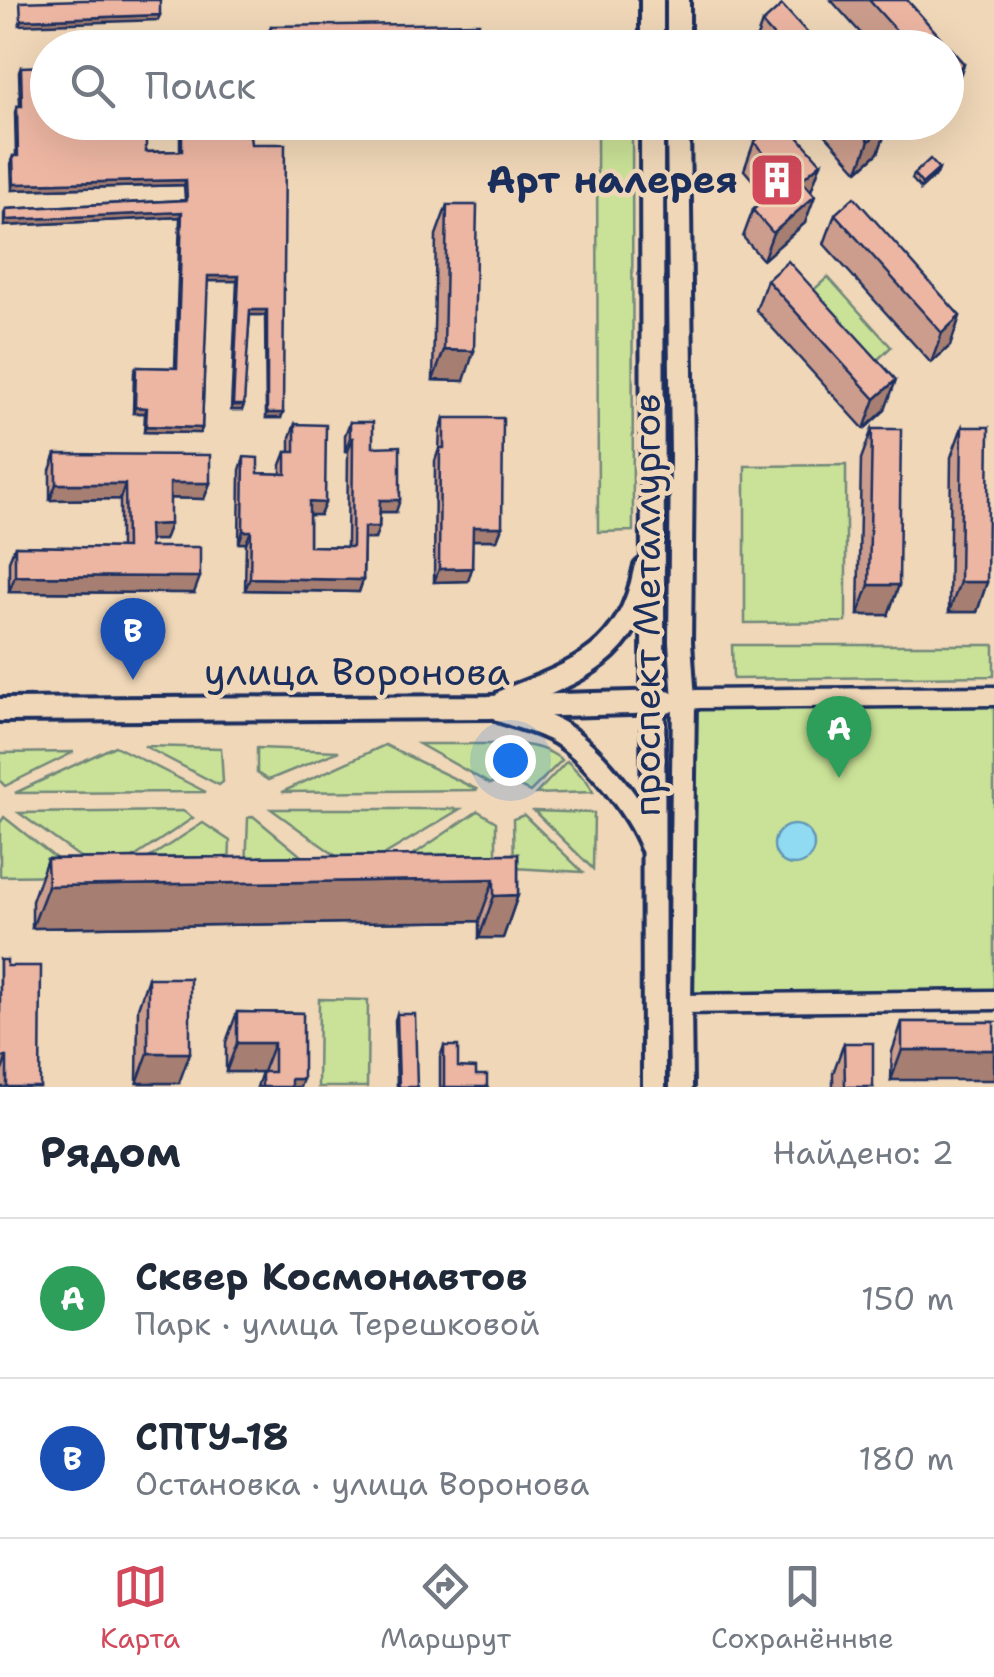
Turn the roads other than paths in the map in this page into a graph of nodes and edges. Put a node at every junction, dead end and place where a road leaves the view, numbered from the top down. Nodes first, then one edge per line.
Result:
1 (652, 0) edge
2 (678, 0) edge
3 (652, 30) edge
4 (678, 30) edge
5 (652, 140) edge
6 (678, 140) edge
7 (652, 534) junction
8 (994, 696) edge
9 (684, 702) junction
10 (654, 703) junction
11 (489, 706) junction
12 (0, 710) edge
13 (653, 849) junction
14 (994, 1000) edge
15 (655, 1004) junction
16 (680, 1004) junction
17 (654, 1087) edge
18 (681, 1087) edge

1 - 3 main road
2 - 4 main road
5 - 7 main road, проспект Металлургов
6 - 9 main road, проспект Металлургов
7 - 10 main road, проспект Металлургов
7 - 11 main road
8 - 9 street
9 - 10 main road, улица Воронова
9 - 16 main road, проспект Металлургов
10 - 11 main road, улица Воронова
10 - 13 main road, проспект Металлургов
11 - 12 main road, улица Воронова
11 - 13 main road
13 - 15 main road, проспект Металлургов
14 - 16 street
15 - 16 main road
15 - 17 main road, проспект Металлургов
16 - 18 main road, проспект Металлургов

